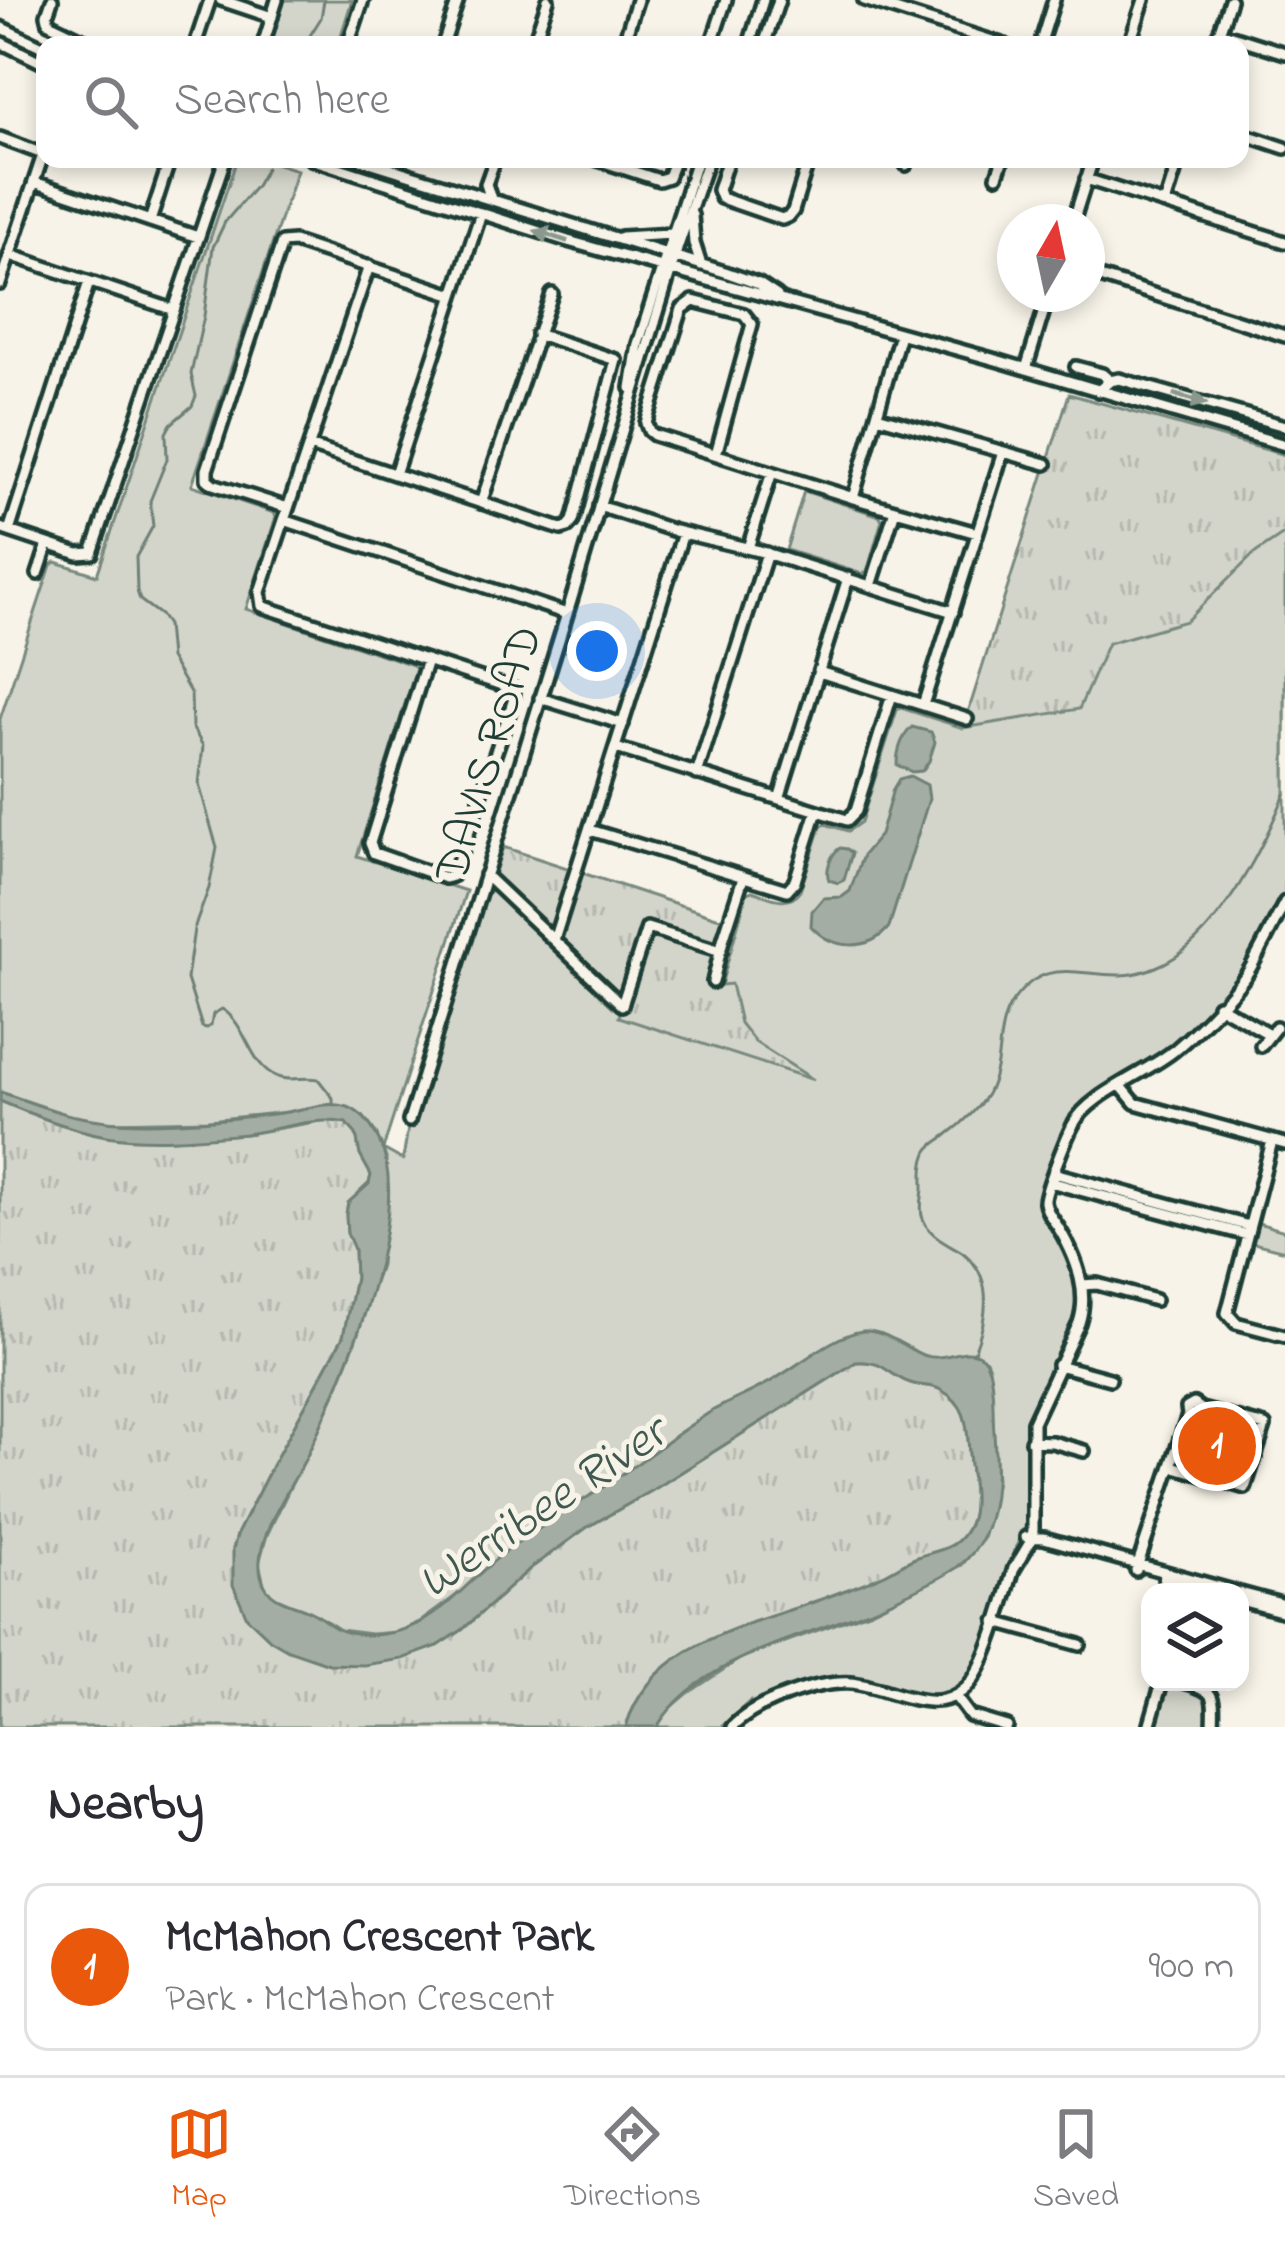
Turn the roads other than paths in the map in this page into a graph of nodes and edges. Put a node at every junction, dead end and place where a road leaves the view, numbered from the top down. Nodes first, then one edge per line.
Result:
1 (52, 0) edge
2 (210, 0) edge
3 (221, 0) edge
4 (277, 0) edge
5 (363, 0) edge
6 (458, 0) edge
7 (548, 0) edge
8 (638, 0) edge
9 (726, 0) edge
10 (779, 0) edge
11 (864, 0) edge
12 (1054, 0) edge
13 (1230, 0) edge
14 (763, 1) edge
15 (1140, 1) edge
16 (272, 17) junction
17 (0, 27) edge
18 (1219, 32) junction
19 (76, 36) edge
20 (198, 36) edge
21 (266, 36) edge
22 (351, 36) edge
23 (445, 36) edge
24 (536, 36) edge
25 (625, 36) edge
26 (714, 36) edge
27 (752, 36) edge
28 (767, 36) edge
29 (977, 36) edge
30 (1043, 36) edge
31 (1131, 36) edge
32 (1218, 36) edge
33 (1232, 36) edge
34 (0, 42) edge
35 (1249, 42) edge
36 (36, 44) edge
37 (1285, 53) edge
38 (36, 60) edge
39 (1249, 136) edge
40 (0, 138) edge
41 (1285, 148) edge
42 (36, 149) edge
43 (39, 168) edge
44 (167, 168) edge
45 (222, 168) edge
46 (339, 168) edge
47 (389, 168) edge
48 (492, 168) edge
49 (622, 168) edge
50 (672, 168) edge
51 (694, 168) edge
52 (705, 168) edge
53 (725, 168) edge
54 (806, 168) edge
55 (1000, 168) edge
56 (1090, 168) edge
57 (1176, 168) edge
58 (997, 176) dead end
59 (1086, 178) junction
60 (34, 182) junction
61 (486, 184) junction
62 (468, 193) junction
63 (493, 201) junction
64 (1078, 204) edge
65 (1165, 204) junction
66 (692, 210) junction
67 (481, 213) junction
68 (150, 221) junction
69 (672, 234) junction
70 (198, 237) junction
71 (610, 237) junction
72 (1285, 242) edge
73 (10, 255) junction
74 (670, 256) junction
75 (701, 265) junction
76 (369, 266) junction
77 (668, 270) junction
78 (1105, 279) edge
79 (89, 282) junction
80 (0, 284) edge
81 (552, 294) dead end
82 (454, 295) junction
83 (787, 302) junction
84 (174, 310) junction
85 (1043, 312) edge
86 (537, 334) junction
87 (900, 334) junction
88 (1285, 336) edge
89 (1076, 367) dead end
90 (1026, 369) junction
91 (1110, 381) junction
92 (1098, 391) junction
93 (877, 416) junction
94 (1285, 426) edge
95 (1285, 445) edge
96 (309, 446) junction
97 (1003, 452) junction
98 (716, 454) junction
99 (1046, 464) dead end
100 (772, 472) junction
101 (394, 474) junction
102 (853, 498) junction
103 (481, 503) junction
104 (599, 506) junction
105 (288, 508) junction
106 (895, 510) junction
107 (284, 520) junction
108 (4, 529) edge
109 (683, 532) junction
110 (977, 533) junction
111 (48, 544) junction
112 (748, 548) junction
113 (767, 553) junction
114 (38, 574) dead end
115 (848, 578) junction
116 (871, 586) junction
117 (953, 612) junction
118 (567, 614) junction
119 (427, 660) junction
120 (819, 672) junction
121 (892, 695) junction
122 (540, 698) junction
123 (923, 705) junction
124 (967, 719) dead end
125 (623, 724) junction
126 (616, 748) junction
127 (697, 773) junction
128 (778, 799) junction
129 (817, 811) junction
130 (590, 830) junction
131 (485, 875) junction
132 (743, 878) junction
133 (1285, 902) edge
134 (1274, 924) junction
135 (1285, 929) edge
136 (554, 940) junction
137 (721, 951) junction
138 (713, 982) dead end
139 (1218, 1006) junction
140 (1262, 1046) dead end
141 (1121, 1086) junction
142 (409, 1121) dead end
143 (1272, 1141) junction
144 (1285, 1144) edge
145 (1052, 1178) junction
146 (1248, 1231) junction
147 (1082, 1285) junction
148 (1156, 1300) dead end
149 (1285, 1336) edge
150 (1058, 1365) junction
151 (1110, 1379) dead end
152 (1031, 1442) junction
153 (1084, 1451) dead end
154 (1172, 1466) junction
155 (1030, 1538) junction
156 (1137, 1567) junction
157 (1182, 1583) edge
158 (1249, 1598) edge
159 (1285, 1608) edge
160 (995, 1622) junction
161 (1080, 1646) dead end
162 (1159, 1691) edge
163 (1207, 1691) edge
164 (956, 1696) junction
165 (732, 1727) edge
166 (1007, 1727) edge
167 (1149, 1727) edge
168 (1213, 1727) edge

1 - 19 street
2 - 20 street
3 - 16 street
4 - 16 street
5 - 22 street
6 - 23 street
7 - 24 street
8 - 25 street
9 - 26 street
10 - 28 street
11 - 29 street
12 - 30 street
13 - 18 street
14 - 27 street
15 - 31 street
16 - 21 street
17 - 36 street
18 - 32 street
18 - 33 street
34 - 38 street
35 - 37 street
39 - 41 street
40 - 42 street
43 - 60 street
44 - 68 street
45 - 70 street
46 - 67 street
47 - 62 street
48 - 61 street
49 - 50 street
51 - 69 street, DAVIS ROAD
52 - 66 street, DAVIS ROAD
53 - 54 street
55 - 58 street
56 - 59 street
57 - 65 street
59 - 64 street
59 - 65 street
60 - 68 street
60 - 73 street
61 - 62 street
61 - 63 street
62 - 63 street
63 - 71 street
65 - 72 street
66 - 74 street, DAVIS ROAD
66 - 75 street
77 -> 67 street
67 - 82 street
68 - 70 street
69 - 71 street
69 - 74 street, DAVIS ROAD
70 - 84 street
71 - 74 street
73 - 79 street
73 - 80 street
74 - 75 street
74 - 77 street, DAVIS ROAD
75 - 83 street
76 - 82 street
76 - 96 street
76 - 105 street
77 - 83 street
77 - 104 street, DAVIS ROAD
78 - 88 street
79 - 84 street
79 - 108 street
81 - 86 street
82 - 101 street
83 - 87 street
84 - 111 street
85 - 90 street
86 - 103 street
86 - 103 street
87 - 90 street
87 - 93 street
89 - 91 street
90 - 92 street
91 - 92 street
91 -> 94 street
92 - 95 street
93 - 97 street
93 - 102 street
96 - 101 street
96 - 105 street
97 - 99 street
97 - 110 street
98 - 98 street
98 - 100 street
100 - 102 street
100 - 112 street
101 - 103 street
102 - 106 street
104 - 109 street
104 - 118 street, DAVIS ROAD
105 - 107 street
106 - 110 street
106 - 116 street
107 - 118 street
107 - 119 street
108 - 111 street
109 - 112 street
109 - 125 street
110 - 117 street
111 - 114 street
112 - 113 street
113 - 115 street
113 - 127 street
115 - 116 street
115 - 120 street
116 - 117 street
117 - 123 street
118 - 122 street, DAVIS ROAD
119 - 119 street
120 - 121 street
120 - 128 street
121 - 123 street
121 - 129 street
122 - 125 street
122 - 131 street, DAVIS ROAD
123 - 124 street
125 - 126 street
126 - 127 street
126 - 130 street
127 - 128 street
128 - 129 street
129 - 132 street
130 - 132 street
130 - 136 street
131 - 136 street
131 - 142 street, DAVIS ROAD
132 - 137 street
133 - 134 street
134 - 135 street
134 - 139 street
136 - 137 street
137 - 138 street
139 - 140 street
139 - 141 street
141 - 143 street
141 - 145 street
143 - 144 street
143 - 146 street
145 - 146 street
145 - 147 street
146 - 149 street
147 - 148 street
147 - 150 street
150 - 151 street
150 - 152 street
152 - 153 street
152 - 155 street
154 - 154 street
154 - 156 street
155 - 156 street
155 - 160 street
156 - 157 street
158 - 159 street
160 - 161 street
160 - 164 street
162 - 167 street
163 - 168 street
164 - 165 street
164 - 166 street

